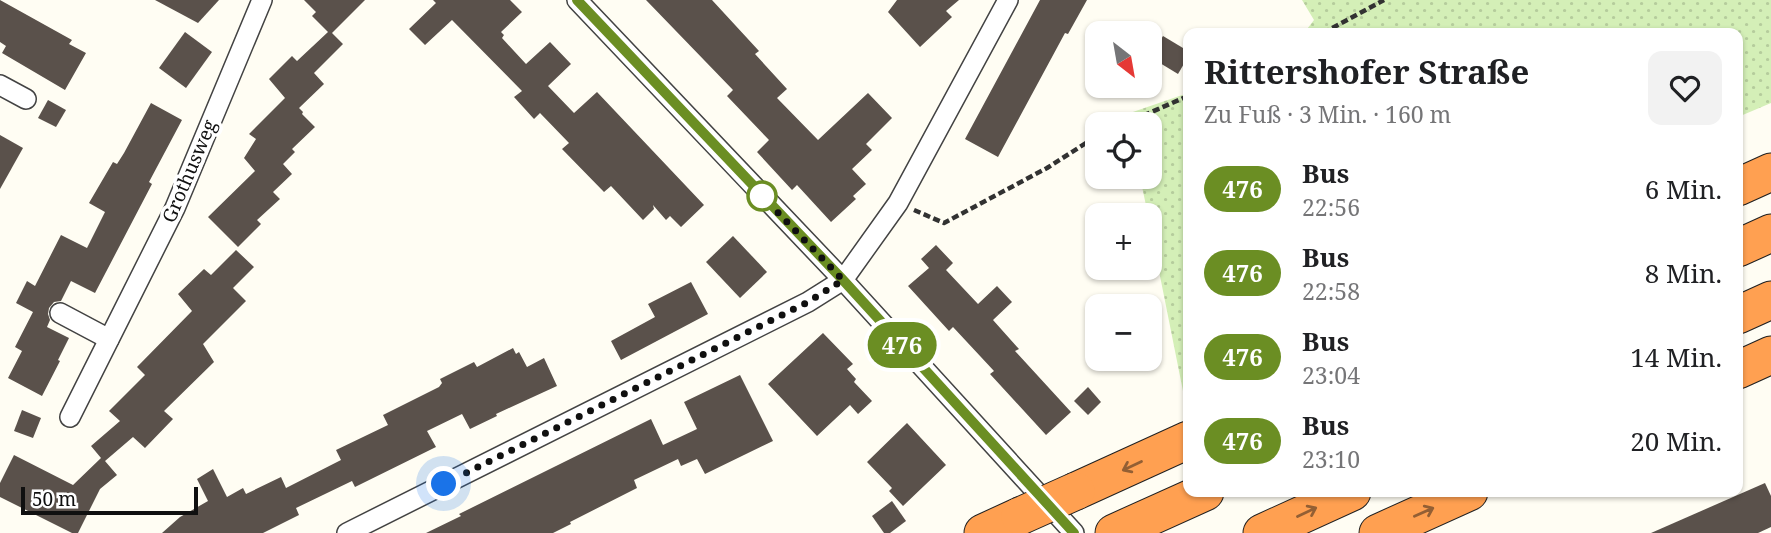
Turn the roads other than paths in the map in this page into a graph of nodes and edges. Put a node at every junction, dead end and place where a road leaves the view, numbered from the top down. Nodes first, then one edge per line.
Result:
1 (262, 0) edge
2 (577, 0) edge
3 (1008, 0) edge
4 (0, 85) edge
5 (26, 99) dead end
6 (1771, 172) edge
7 (1743, 185) edge
8 (1771, 233) edge
9 (1743, 246) edge
10 (843, 280) junction
11 (1771, 300) edge
12 (60, 313) dead end
13 (1743, 313) edge
14 (109, 339) junction
15 (1771, 355) edge
16 (1743, 368) edge
17 (70, 417) dead end
18 (1183, 442) edge
19 (1194, 497) edge
20 (1341, 497) edge
21 (1458, 497) edge
22 (347, 533) edge
23 (983, 533) edge
24 (1074, 533) edge
25 (1115, 533) edge
26 (1262, 533) edge
27 (1378, 533) edge

1 - 14 street, Grothusweg
2 - 10 street
3 - 10 street
4 - 5 street
6 - 7 highway
8 - 9 highway
10 - 22 street
10 - 24 street
11 - 13 highway
12 - 14 street
14 - 17 street, Grothusweg
15 - 16 highway
18 -> 23 highway, bridge
19 - 25 highway
26 -> 20 highway
27 -> 21 highway

